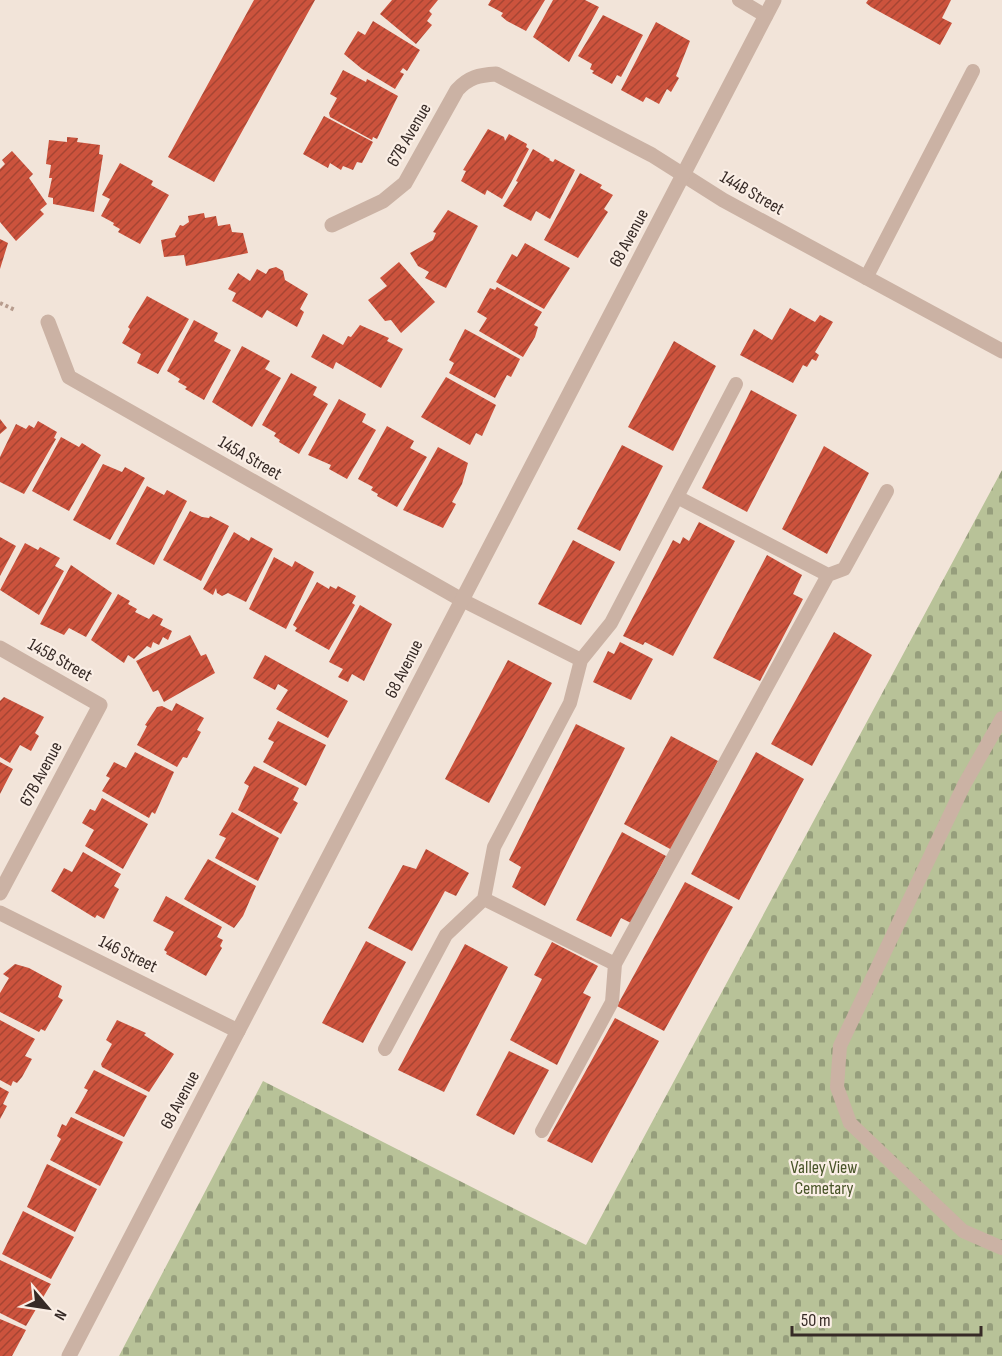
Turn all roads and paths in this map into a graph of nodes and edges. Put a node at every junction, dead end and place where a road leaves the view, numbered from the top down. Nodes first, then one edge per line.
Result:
1 (739, 0) edge
2 (774, 0) edge
3 (766, 16) junction
4 (973, 71) dead end
5 (481, 75) joint
6 (684, 175) junction
7 (332, 225) dead end
8 (866, 278) junction
9 (0, 303) edge
10 (15, 310) dead end
11 (48, 322) dead end
12 (1002, 351) edge
13 (736, 384) dead end
14 (887, 491) dead end
15 (677, 497) junction
16 (828, 575) junction
17 (462, 600) junction
18 (0, 648) edge
19 (580, 660) junction
20 (100, 705) joint
21 (1002, 718) edge
22 (0, 893) edge
23 (484, 899) junction
24 (0, 913) edge
25 (615, 964) junction
26 (238, 1031) junction
27 (385, 1049) dead end
28 (542, 1131) dead end
29 (1002, 1248) edge
30 (69, 1356) edge

1 - 3 lane
2 - 3 street, 68 Avenue
3 - 6 street, 68 Avenue
4 - 8 lane
5 - 6 street, 144B Street
5 - 7 street, 67B Avenue
6 - 8 street, 144B Street
6 - 17 street, 68 Avenue
8 - 12 street, 144B Street
9 - 10 path
11 - 17 street, 145A Street
13 - 15 lane
14 - 16 lane
15 - 16 lane
15 - 19 lane
16 - 25 lane
17 - 19 lane
17 - 26 street, 68 Avenue
18 - 20 street, 145B Street
19 - 23 lane
20 - 22 street, 67B Avenue
21 - 29 lane
23 - 25 lane
23 - 27 lane
24 - 26 street, 146 Street
25 - 28 lane
26 - 30 street, 68 Avenue

